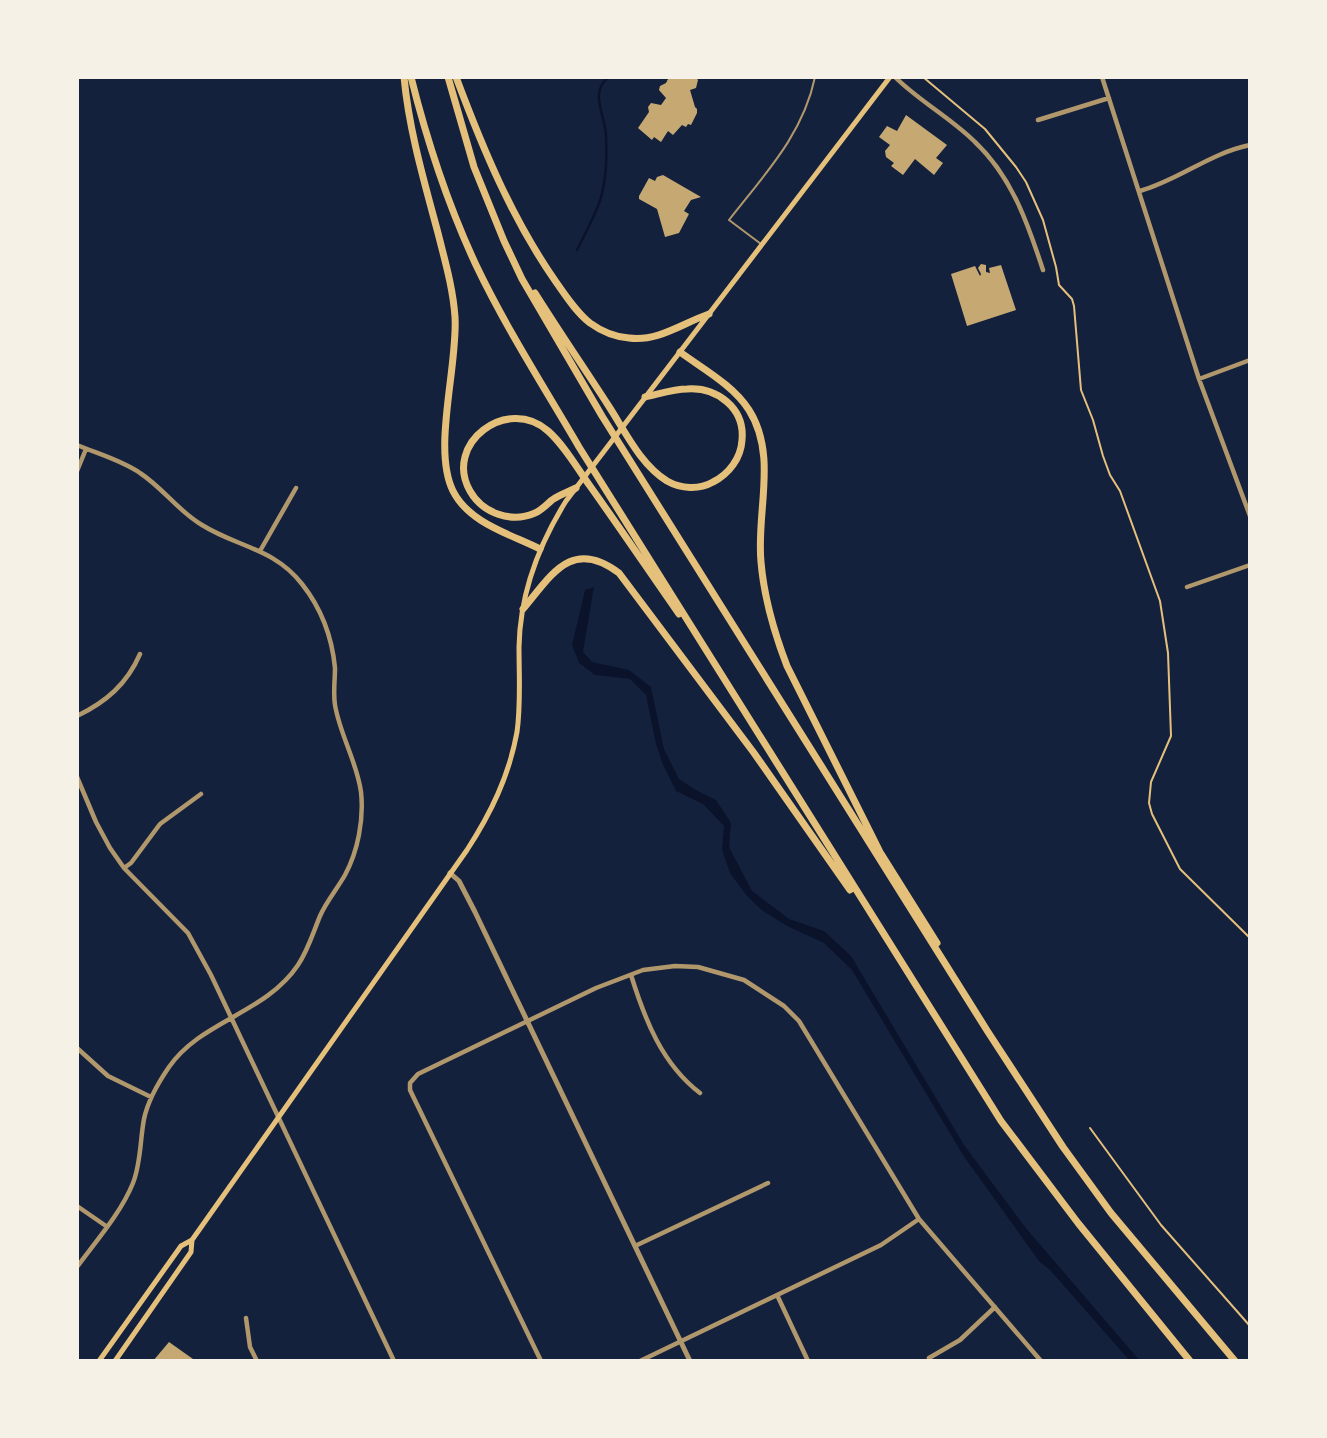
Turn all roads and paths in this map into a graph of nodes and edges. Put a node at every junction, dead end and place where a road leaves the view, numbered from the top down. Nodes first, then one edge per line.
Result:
1 (404, 77) edge
2 (411, 77) edge
3 (448, 77) edge
4 (456, 77) edge
5 (815, 77) edge
6 (890, 77) edge
7 (895, 77) edge
8 (923, 77) edge
9 (1102, 77) edge
10 (1109, 98) junction
11 (1038, 120) dead end
12 (1250, 145) edge
13 (1140, 191) junction
14 (762, 245) junction
15 (508, 249) junction
16 (1044, 270) dead end
17 (709, 314) junction
18 (680, 352) junction
19 (1250, 360) edge
20 (1199, 379) junction
21 (645, 397) junction
22 (77, 445) edge
23 (86, 449) junction
24 (77, 471) edge
25 (296, 488) dead end
26 (576, 488) junction
27 (1250, 516) edge
28 (540, 549) junction
29 (260, 551) junction
30 (1250, 565) edge
31 (1187, 587) dead end
32 (523, 609) junction
33 (140, 654) dead end
34 (737, 698) junction
35 (77, 716) edge
36 (77, 777) edge
37 (201, 794) dead end
38 (124, 868) junction
39 (450, 873) junction
40 (884, 936) junction
41 (1250, 938) edge
42 (631, 975) junction
43 (232, 1018) junction
44 (528, 1023) junction
45 (988, 1032) junction
46 (77, 1048) edge
47 (700, 1093) dead end
48 (151, 1097) junction
49 (278, 1117) junction
50 (1090, 1128) dead end
51 (768, 1182) dead end
52 (77, 1206) edge
53 (919, 1219) junction
54 (106, 1226) junction
55 (192, 1240) junction
56 (635, 1245) junction
57 (77, 1267) edge
58 (778, 1297) junction
59 (995, 1307) junction
60 (246, 1318) dead end
61 (1250, 1326) edge
62 (681, 1342) junction
63 (929, 1358) dead end
64 (99, 1361) edge
65 (115, 1361) edge
66 (257, 1361) edge
67 (394, 1361) edge
68 (541, 1361) edge
69 (640, 1361) edge
70 (690, 1361) edge
71 (808, 1361) edge
72 (1041, 1361) edge
73 (1190, 1361) edge
74 (1235, 1361) edge

1 - 28 highway
2 - 34 highway
3 - 15 highway
4 - 17 highway
5 - 14 lane
6 - 14 main road
7 - 16 street
8 - 41 path
9 - 10 street
10 - 11 street
10 - 13 street
12 - 13 street
13 - 20 street
14 - 17 main road
15 - 21 highway
15 - 45 highway
17 - 18 main road
18 - 21 main road
18 - 45 highway
19 - 20 street
20 - 27 street
21 - 26 main road
22 - 23 street
23 - 24 street
23 - 29 street
25 - 29 street
26 - 28 main road
26 - 34 highway
28 - 32 main road
29 - 43 street
30 - 31 street
32 - 39 main road
32 - 40 highway
33 - 35 street
34 - 40 highway
36 - 38 street
37 - 38 street
38 - 43 street
39 - 44 street
39 - 49 main road
40 - 73 highway
42 - 44 street
42 - 47 street
42 - 53 street
43 - 48 street
43 - 49 street
44 - 56 street
44 - 68 street
45 - 74 highway
46 - 48 street
48 - 54 street
49 - 55 main road
49 - 67 street
50 - 61 path
51 - 56 street
52 - 54 street
53 - 58 street
53 - 59 street
54 - 57 street
55 - 64 main road
55 - 65 main road
56 - 62 street
58 - 62 street
58 - 71 street
59 - 63 street
59 - 72 street
60 - 66 street
62 - 69 street
62 - 70 street

